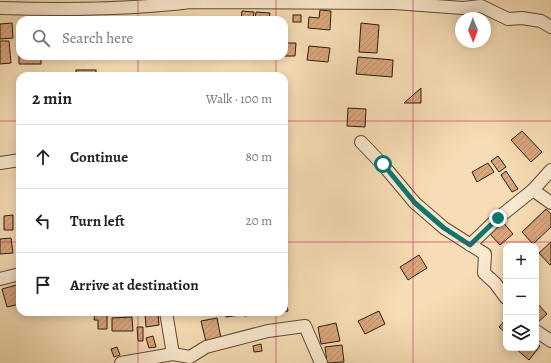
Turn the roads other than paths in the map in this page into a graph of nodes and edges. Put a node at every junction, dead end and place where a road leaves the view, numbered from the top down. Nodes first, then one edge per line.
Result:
1 (178, 2) edge
2 (41, 5) edge
3 (0, 8) edge
4 (551, 27) edge
5 (361, 142) dead end
6 (16, 161) edge
7 (0, 163) edge
8 (551, 170) edge
9 (533, 190) junction
10 (551, 203) edge
11 (470, 245) junction
12 (16, 275) edge
13 (0, 279) edge
14 (503, 294) edge
15 (167, 316) edge
16 (539, 333) edge
17 (551, 341) edge
18 (173, 354) junction
19 (121, 363) edge
20 (321, 363) edge

1 - 2 street
1 - 4 street
2 - 3 street
5 - 11 street
6 - 7 street
8 - 9 street
9 - 10 street
9 - 11 street
11 - 14 street
12 - 13 street
15 - 18 street
16 - 17 street
18 - 19 street
18 - 20 street

